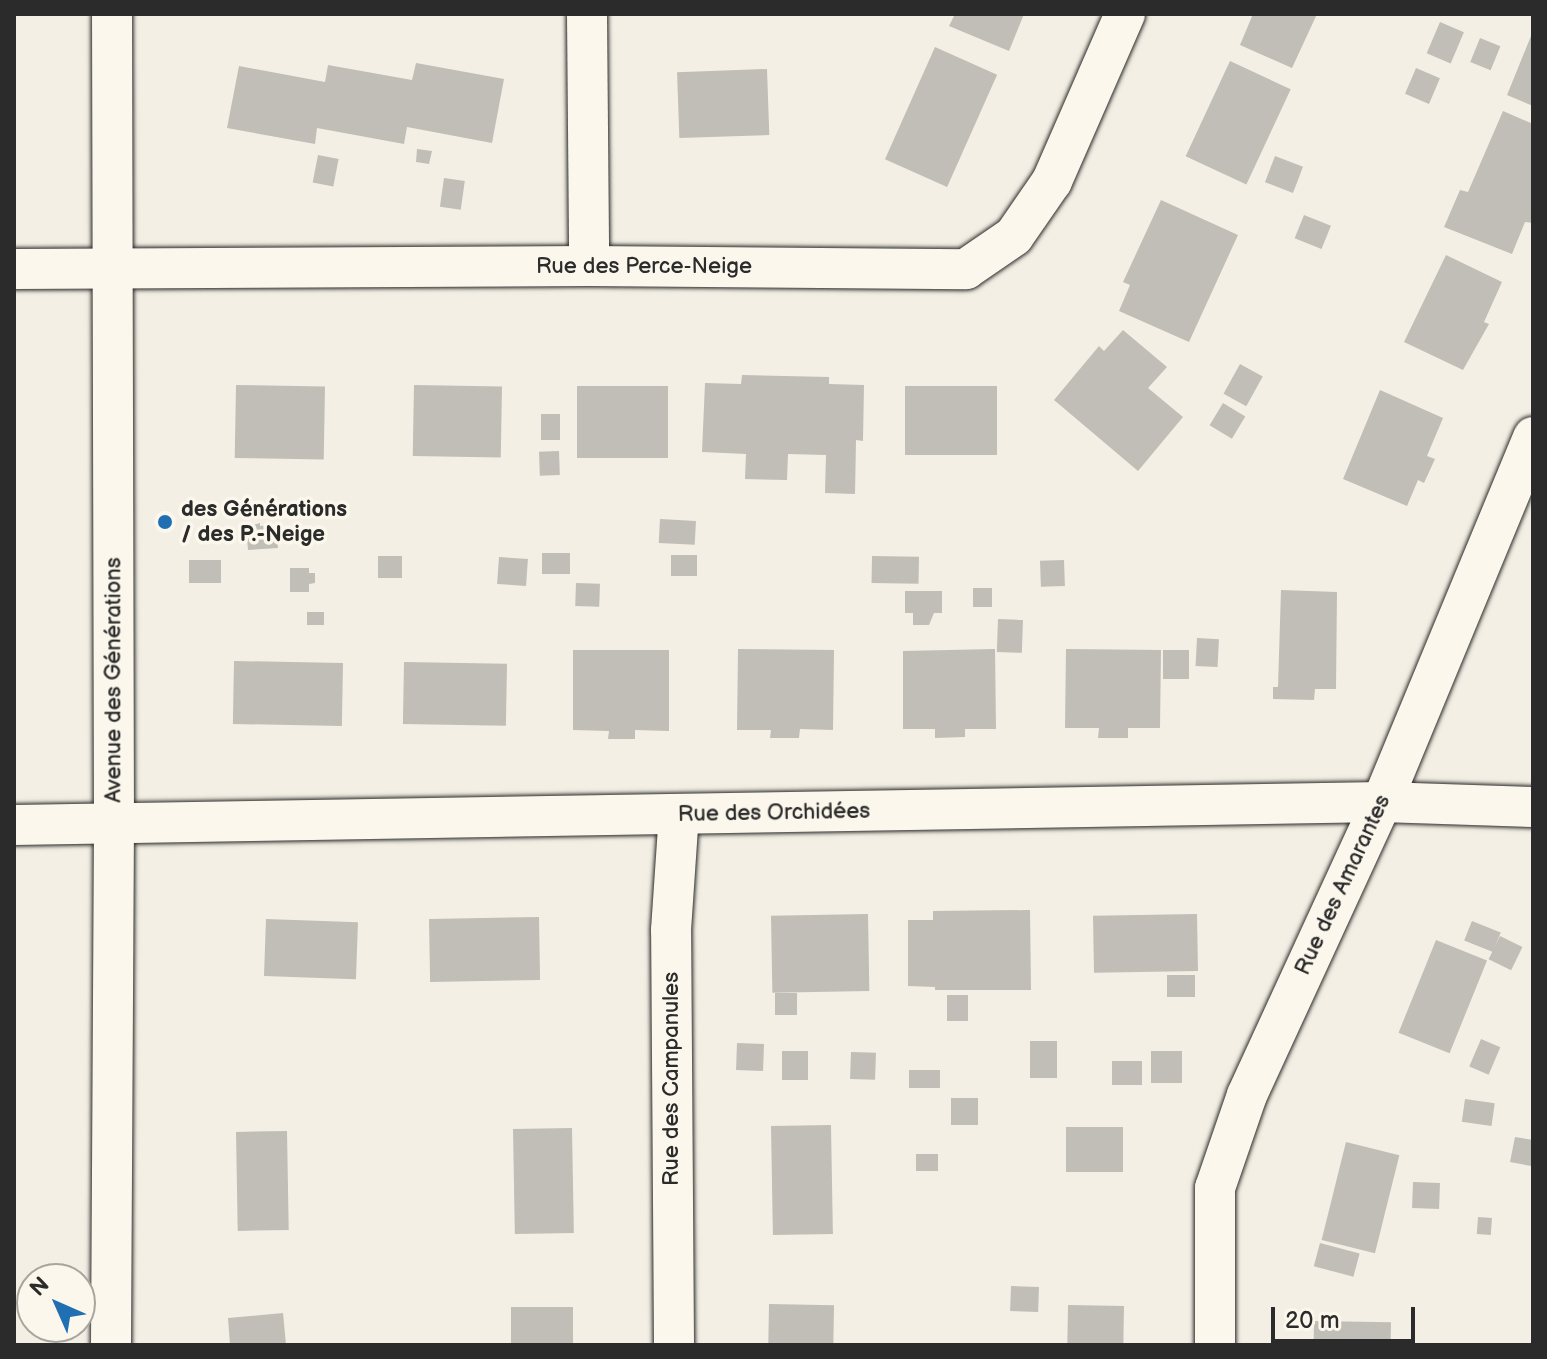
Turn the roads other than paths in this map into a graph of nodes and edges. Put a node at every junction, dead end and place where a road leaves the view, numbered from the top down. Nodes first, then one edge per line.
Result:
1 (112, 14) edge
2 (587, 14) edge
3 (1125, 14) edge
4 (589, 266) junction
5 (14, 269) edge
6 (114, 270) junction
7 (1533, 437) edge
8 (1382, 802) junction
9 (1533, 807) edge
10 (679, 814) junction
11 (14, 825) edge
12 (114, 826) junction
13 (111, 1345) edge
14 (674, 1345) edge
15 (1215, 1345) edge

1 - 6 street, Avenue des Générations
2 - 4 street
3 - 4 street, Rue des Perce-Neige
4 - 6 street, Rue des Perce-Neige
5 - 6 street, Rue des Perce-Neige
6 - 12 street, Avenue des Générations
7 - 8 street, Rue des Amarantes
8 - 9 street, Rue des Orchidées
8 - 10 street, Rue des Orchidées
8 - 15 street, Rue des Amarantes
10 - 12 street, Rue des Orchidées
10 - 14 street, Rue des Campanules
11 - 12 street, Rue des Orchidées
12 - 13 street, Avenue des Générations

